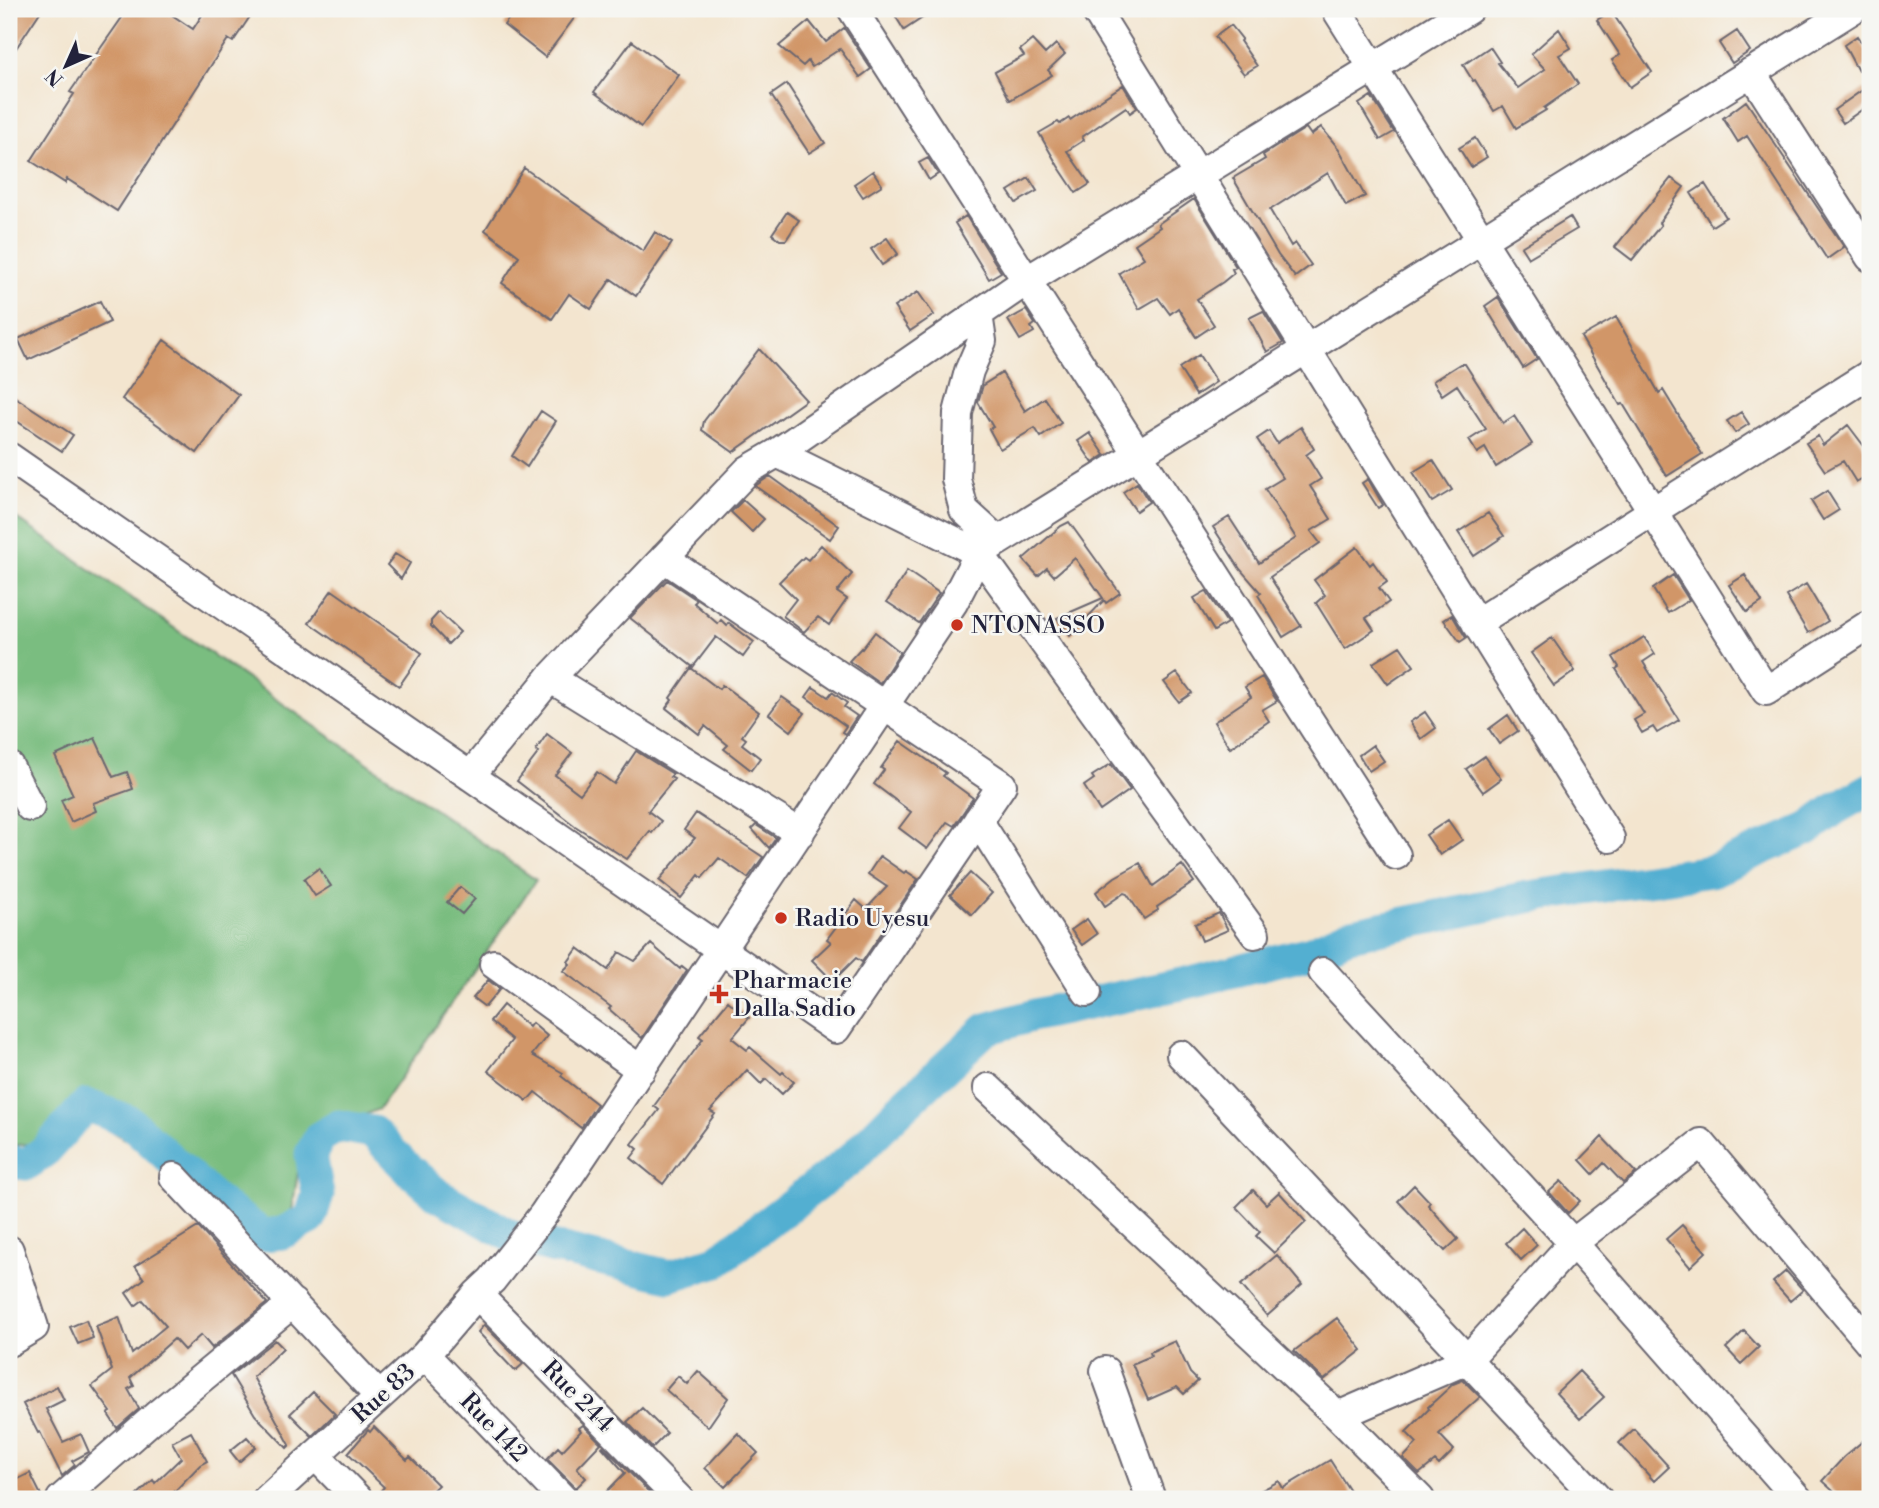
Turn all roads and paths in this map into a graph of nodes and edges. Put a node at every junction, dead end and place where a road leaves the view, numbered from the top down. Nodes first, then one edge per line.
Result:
1 (1095, 9) edge
2 (1336, 9) edge
3 (1469, 9) edge
4 (1853, 9) edge
5 (855, 10) edge
6 (1373, 67) junction
7 (1751, 72) junction
8 (1198, 175) junction
9 (1482, 239) junction
10 (1870, 257) edge
11 (1026, 281) junction
12 (978, 314) junction
13 (1306, 348) junction
14 (1870, 374) edge
15 (777, 453) junction
16 (1137, 453) junction
17 (9, 457) edge
18 (1654, 511) junction
19 (988, 546) junction
20 (664, 558) junction
21 (1476, 623) junction
22 (1870, 624) edge
23 (550, 678) junction
24 (884, 706) junction
25 (9, 766) edge
26 (470, 776) junction
27 (30, 807) dead end
28 (978, 820) junction
29 (800, 833) junction
30 (1610, 838) dead end
31 (1396, 855) dead end
32 (1255, 934) dead end
33 (722, 950) junction
34 (494, 964) dead end
35 (1323, 972) dead end
36 (1087, 992) dead end
37 (1181, 1055) dead end
38 (641, 1070) junction
39 (988, 1088) dead end
40 (174, 1177) dead end
41 (1573, 1243) junction
42 (9, 1250) edge
43 (484, 1287) junction
44 (293, 1303) junction
45 (9, 1342) edge
46 (1870, 1343) edge
47 (425, 1355) junction
48 (1466, 1360) junction
49 (1105, 1371) dead end
50 (379, 1396) junction
51 (1338, 1416) junction
52 (315, 1455) junction
53 (61, 1499) edge
54 (267, 1499) edge
55 (358, 1499) edge
56 (563, 1499) edge
57 (679, 1499) edge
58 (1151, 1499) edge
59 (1420, 1499) edge
60 (1598, 1499) edge
61 (1798, 1499) edge

1 - 8 street
2 - 6 street
3 - 6 street
4 - 7 street
5 - 11 street
6 - 8 street
6 - 9 street
7 - 9 street
7 - 10 street
8 - 11 street
8 - 13 street
9 - 13 street
9 - 18 street
11 - 12 street
11 - 16 street
12 - 15 street
12 - 19 street
13 - 16 street
13 - 21 street
14 - 18 street
15 - 19 street
15 - 20 street
16 - 19 street
16 - 31 street
17 - 26 street
18 - 21 street
18 - 22 street
19 - 24 street, Rue 83
19 - 32 street
20 - 23 street
20 - 24 street
21 - 30 street
23 - 26 street
23 - 29 street
24 - 28 street
24 - 29 street, Rue 83
25 - 27 street
26 - 33 street
28 - 33 street
28 - 36 street
29 - 33 street, Rue 83
33 - 38 street, Rue 83
34 - 38 street
35 - 41 street
37 - 48 street
38 - 43 street, Rue 83
39 - 51 street
40 - 44 street
41 - 46 street
41 - 48 street
41 - 61 street
42 - 45 street
43 - 47 street, Rue 83
43 - 57 street, Rue 244
44 - 50 street
44 - 53 street
47 - 50 street, Rue 83
47 - 56 street, Rue 142
48 - 51 street
48 - 60 street
49 - 58 street
50 - 52 street, Rue 83
51 - 59 street
52 - 54 street, Rue 83
52 - 55 street

